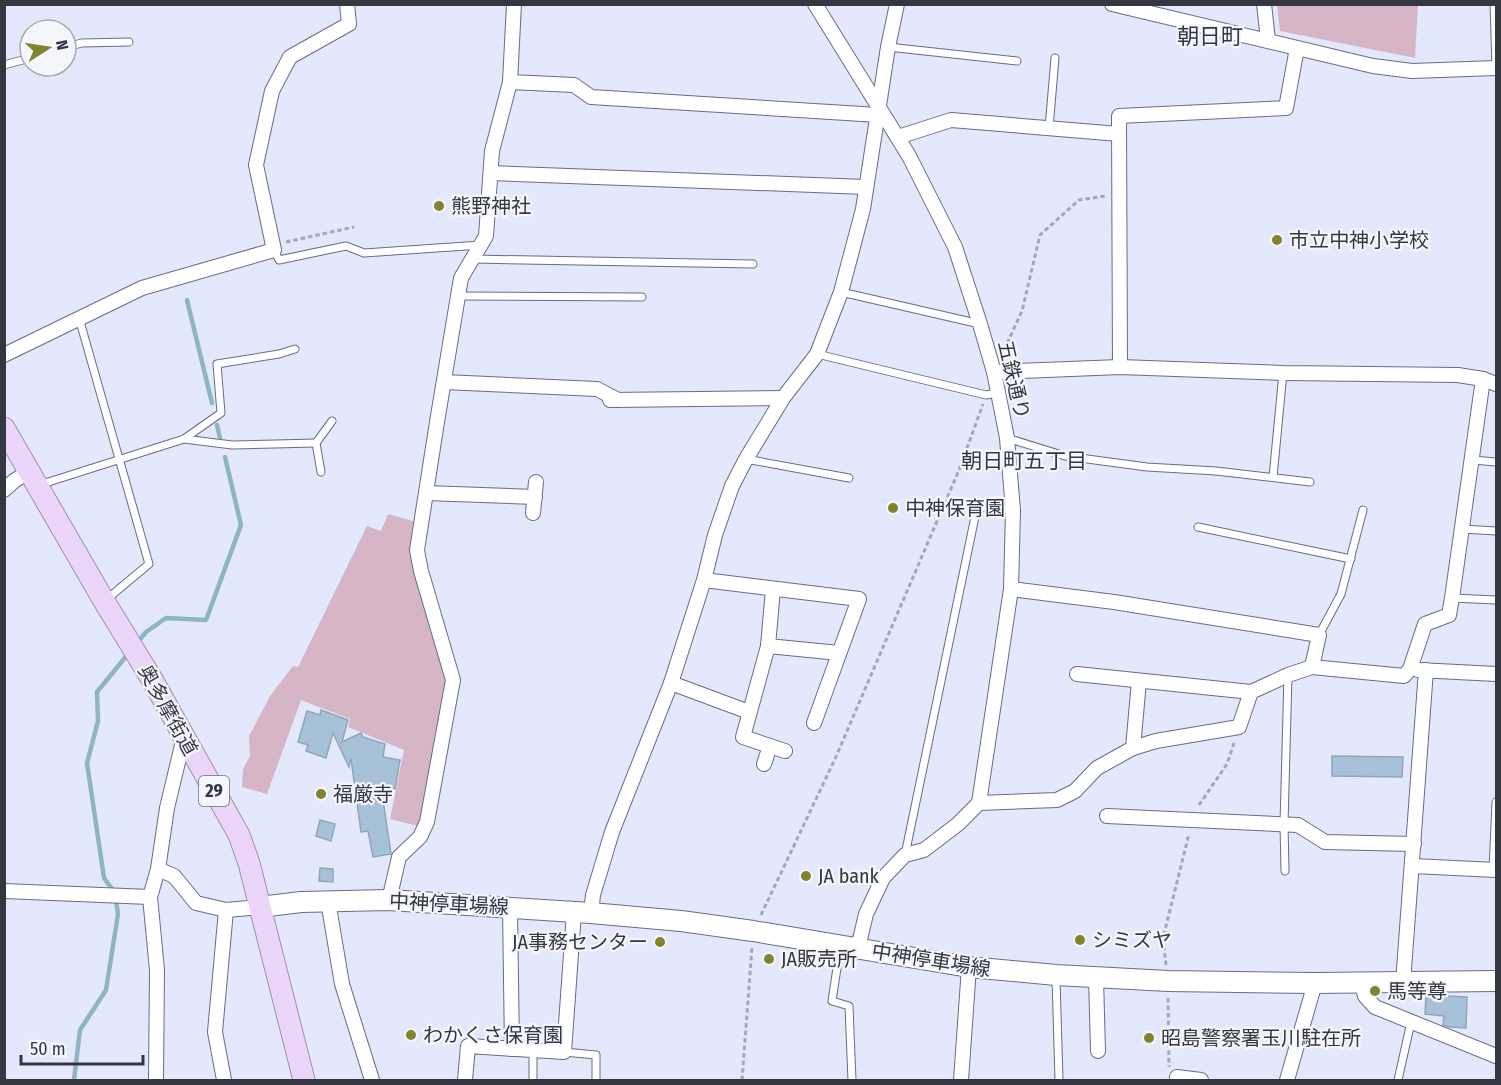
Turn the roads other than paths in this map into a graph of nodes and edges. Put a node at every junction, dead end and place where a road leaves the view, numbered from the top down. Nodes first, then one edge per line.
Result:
1 (347, 4) edge
2 (514, 4) edge
3 (815, 4) edge
4 (897, 4) edge
5 (1112, 4) edge
6 (1264, 4) edge
7 (1494, 4) edge
8 (1268, 40) junction
9 (129, 42) dead end
10 (78, 43) edge
11 (888, 47) junction
12 (1297, 48) junction
13 (1054, 58) dead end
14 (1017, 61) dead end
15 (1496, 68) edge
16 (510, 82) junction
17 (878, 111) junction
18 (1049, 128) junction
19 (1119, 134) junction
20 (898, 137) junction
21 (491, 173) junction
22 (866, 187) junction
23 (481, 245) junction
24 (273, 247) junction
25 (473, 259) junction
26 (753, 264) dead end
27 (841, 292) junction
28 (458, 296) junction
29 (642, 297) dead end
30 (79, 318) junction
31 (981, 324) junction
32 (295, 349) dead end
33 (817, 354) junction
34 (4, 355) edge
35 (1120, 367) junction
36 (994, 372) junction
37 (1283, 373) junction
38 (1490, 381) edge
39 (444, 382) junction
40 (992, 394) junction
41 (783, 398) junction
42 (332, 421) dead end
43 (4, 428) edge
44 (1007, 438) junction
45 (184, 439) junction
46 (316, 443) junction
47 (119, 459) junction
48 (746, 459) junction
49 (1473, 460) junction
50 (1497, 462) edge
51 (321, 472) dead end
52 (1273, 477) junction
53 (33, 478) junction
54 (849, 478) dead end
55 (536, 482) dead end
56 (1310, 482) dead end
57 (4, 490) edge
58 (426, 493) junction
59 (535, 497) junction
60 (1012, 510) junction
61 (1363, 510) dead end
62 (533, 513) dead end
63 (1198, 527) dead end
64 (1462, 529) junction
65 (1497, 531) edge
66 (1351, 559) junction
67 (704, 580) junction
68 (773, 589) junction
69 (1011, 589) junction
70 (1452, 598) junction
71 (1497, 600) edge
72 (105, 601) junction
73 (1319, 635) junction
74 (768, 646) junction
75 (839, 653) junction
76 (1312, 667) junction
77 (1410, 669) junction
78 (1426, 670) junction
79 (1077, 674) dead end
80 (1497, 674) edge
81 (1288, 675) junction
82 (1139, 681) junction
83 (671, 683) junction
84 (1251, 692) junction
85 (750, 712) junction
86 (814, 723) dead end
87 (184, 737) junction
88 (770, 746) junction
89 (1133, 747) junction
90 (785, 751) dead end
91 (764, 764) dead end
92 (1497, 802) edge
93 (979, 803) junction
94 (1107, 816) dead end
95 (1284, 824) junction
96 (1414, 844) junction
97 (905, 855) junction
98 (1413, 866) junction
99 (158, 869) junction
100 (1495, 870) edge
101 (1285, 871) dead end
102 (4, 891) edge
103 (150, 897) junction
104 (389, 900) junction
105 (327, 901) junction
106 (260, 907) junction
107 (510, 908) junction
108 (226, 909) junction
109 (583, 912) junction
110 (849, 947) junction
111 (969, 967) junction
112 (1056, 975) junction
113 (1096, 978) junction
114 (1497, 981) edge
115 (1315, 983) junction
116 (1362, 983) junction
117 (1403, 983) junction
118 (1412, 1022) junction
119 (512, 1049) junction
120 (533, 1050) junction
121 (1098, 1051) dead end
122 (564, 1052) junction
123 (1497, 1056) edge
124 (1173, 1073) road end
125 (156, 1080) edge
126 (224, 1080) edge
127 (304, 1080) edge
128 (372, 1080) edge
129 (465, 1080) edge
130 (533, 1080) edge
131 (596, 1080) edge
132 (852, 1080) edge
133 (961, 1080) edge
134 (1059, 1080) edge
135 (1202, 1080) edge
136 (1287, 1080) edge
137 (1398, 1080) edge

1 - 24 street
2 - 16 street
3 - 17 street, 五鉄通り
4 - 11 street
5 - 8 street
6 - 8 street
7 - 15 lane
8 - 12 street
9 - 10 lane
11 - 14 lane
11 - 17 street
12 - 15 street
12 - 19 street
13 - 18 lane
16 - 17 street
16 - 21 street
17 - 20 street, 五鉄通り
17 - 22 street
18 - 19 street
18 - 20 street
19 - 35 street
20 - 31 street, 五鉄通り
21 - 22 street
21 - 23 street
22 - 27 street
23 - 24 lane
23 - 25 street
24 - 30 street
25 - 26 lane
25 - 28 street
27 - 31 lane
27 - 33 street
28 - 29 lane
28 - 39 street
30 - 34 street
30 - 47 lane
31 - 36 street, 五鉄通り
32 - 45 lane
33 - 40 lane
33 - 41 street
35 - 36 street
35 - 37 street
36 - 40 street, 五鉄通り
37 - 38 street
37 - 52 lane
38 - 49 street
39 - 41 street
39 - 58 street
40 - 44 street, 五鉄通り
41 - 48 street
42 - 46 lane
43 - 53 main road, 奥多摩街道 / 29
44 - 52 lane
44 - 60 street, 五鉄通り
45 - 46 lane
45 - 47 lane
46 - 51 lane
47 - 53 lane
47 - 72 lane
48 - 54 lane
48 - 67 street
49 - 50 lane
49 - 64 street
52 - 56 lane
53 - 57 street
53 - 72 main road, 奥多摩街道 / 29
55 - 59 street
58 - 59 street
58 - 104 street
59 - 62 street
60 - 69 street, 五鉄通り
60 - 97 lane
61 - 66 lane
63 - 66 lane
64 - 65 lane
64 - 70 street
66 - 73 lane
67 - 68 street
67 - 83 street
68 - 74 street
68 - 75 street
69 - 73 street
69 - 93 street, 五鉄通り
70 - 71 lane
70 - 77 street
72 - 87 main road, 奥多摩街道 / 29
73 - 76 street
74 - 75 street
74 - 85 street
75 - 86 street
76 - 77 street
76 - 81 street
77 - 78 street
78 - 80 street
78 - 96 street
79 - 82 street
81 - 84 street
81 - 95 lane
82 - 84 street
82 - 89 street
83 - 85 street
83 - 109 street
84 - 89 street
85 - 88 street
87 - 99 street
87 - 106 main road, 奥多摩街道 / 29
88 - 90 street
88 - 91 street
89 - 93 street
92 - 100 lane
93 - 97 street
94 - 95 street
95 - 96 street
95 - 101 lane
96 - 98 street
97 - 110 street
98 - 100 street
98 - 117 street
99 - 103 street
99 - 108 street
102 - 103 street
103 - 125 street
104 - 105 main road, 中神停車場線
104 - 107 main road, 中神停車場線
105 - 106 main road, 中神停車場線
105 - 128 street
106 - 108 street
106 - 127 main road, 奥多摩街道 / 29
107 - 109 main road, 中神停車場線
107 - 119 street
108 - 126 street
109 - 110 main road, 中神停車場線
109 - 122 street
110 - 111 main road, 中神停車場線
110 - 132 lane
111 - 112 main road, 中神停車場線
111 - 133 street
112 - 113 main road, 中神停車場線
112 - 134 lane
113 - 115 main road, 中神停車場線
113 - 121 street
114 - 117 main road, 中神停車場線
115 - 116 main road, 中神停車場線
115 - 136 street
116 - 117 main road, 中神停車場線
116 - 118 street
118 - 123 street
118 - 137 lane
119 - 120 street
119 - 129 street
120 - 122 street
120 - 130 lane
122 - 131 lane
124 - 135 street

